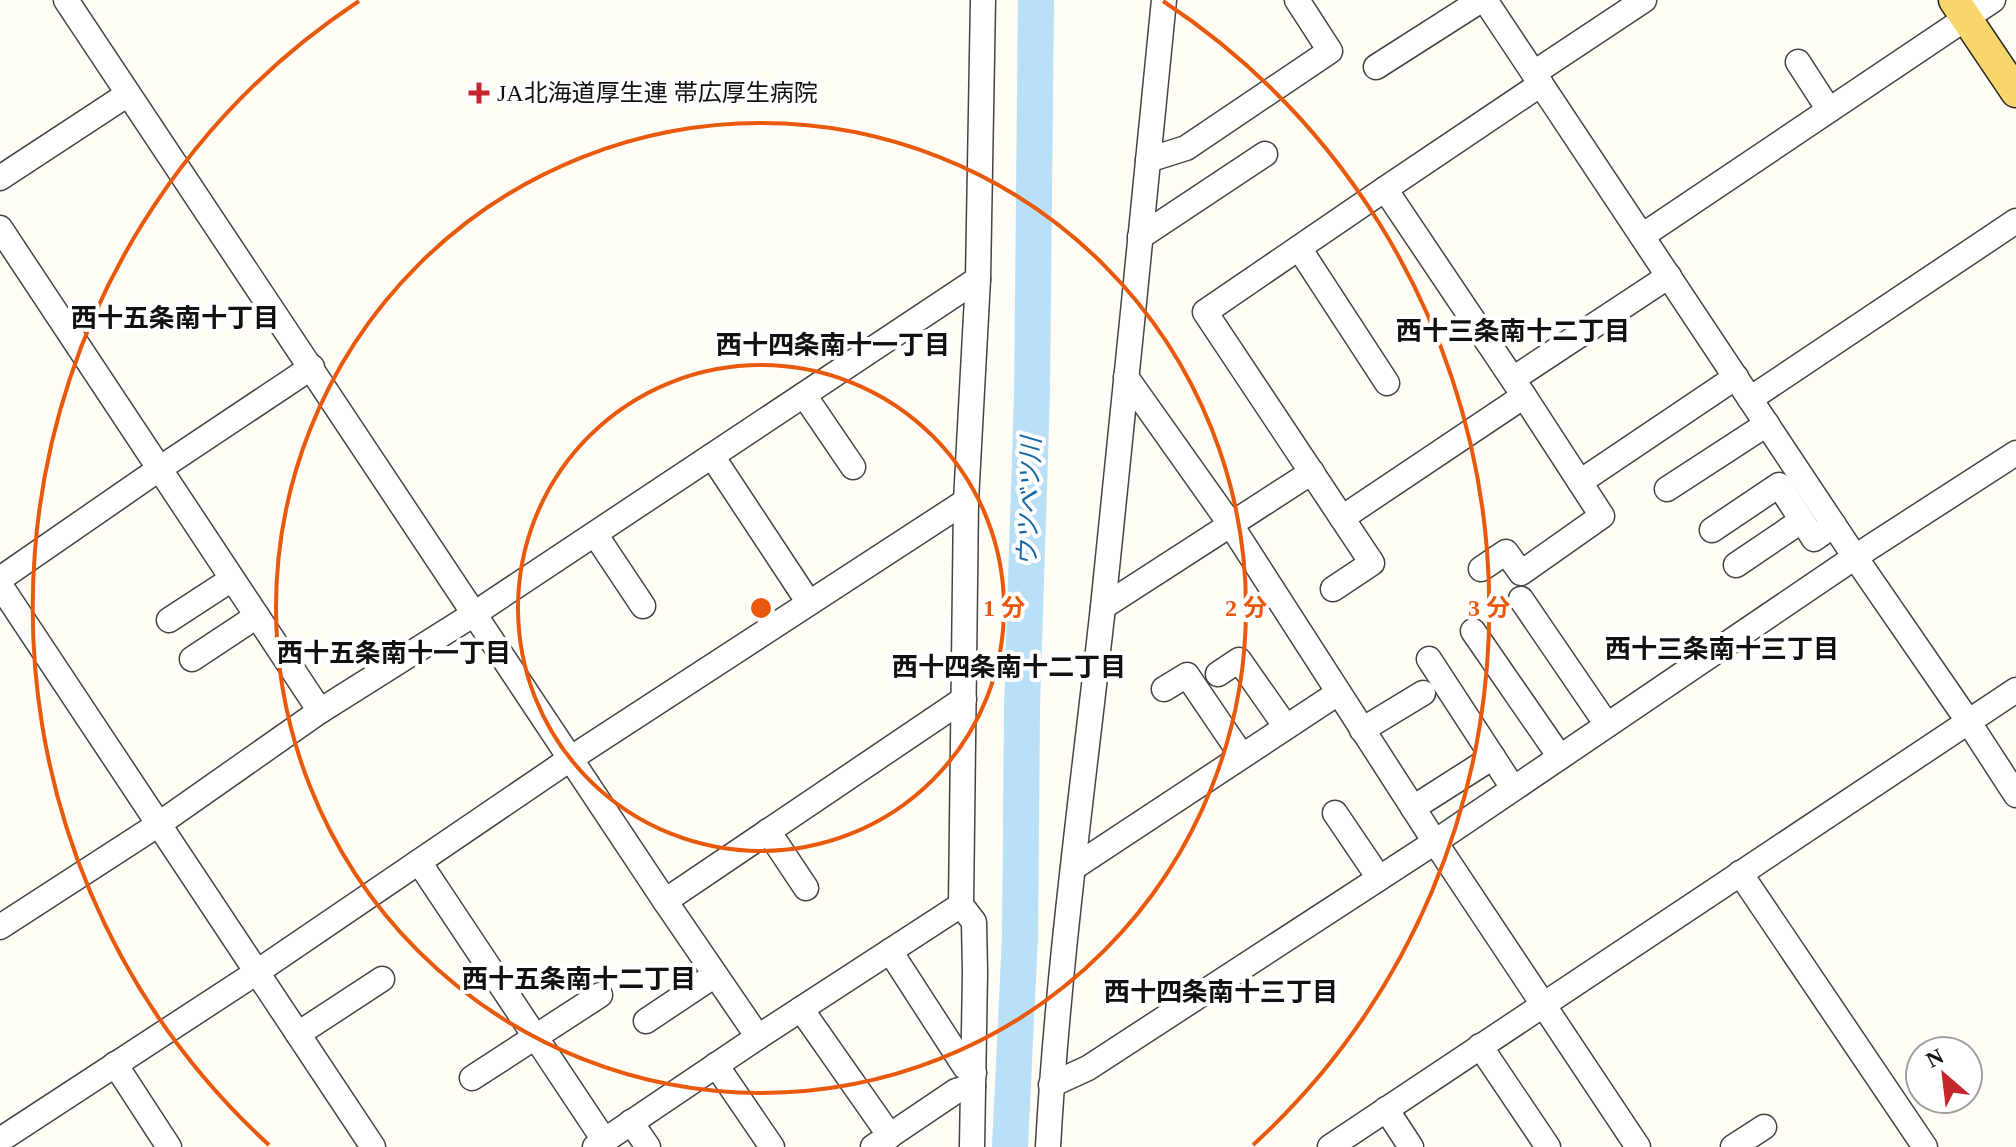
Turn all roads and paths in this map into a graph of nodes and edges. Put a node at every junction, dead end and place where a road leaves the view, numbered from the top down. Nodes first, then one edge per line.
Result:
1 (66, 0) edge
2 (983, 0) edge
3 (1164, 0) edge
4 (1297, 0) edge
5 (1483, 0) edge
6 (1644, 0) edge
7 (1993, 0) edge
8 (1960, 9) edge
9 (1798, 62) dead end
10 (1376, 67) dead end
11 (1537, 79) junction
12 (2016, 92) edge
13 (128, 94) junction
14 (1829, 110) junction
15 (1265, 154) dead end
16 (1148, 160) junction
17 (0, 178) edge
18 (1385, 189) junction
19 (2016, 221) edge
20 (0, 228) edge
21 (1642, 236) junction
22 (1140, 237) junction
23 (1299, 248) junction
24 (1669, 276) junction
25 (978, 279) junction
26 (312, 367) junction
27 (1126, 377) junction
28 (1736, 377) junction
29 (1387, 383) dead end
30 (1519, 387) junction
31 (804, 395) junction
32 (1750, 399) junction
33 (1767, 424) junction
34 (2016, 453) edge
35 (712, 456) junction
36 (853, 467) dead end
37 (159, 469) junction
38 (1312, 472) junction
39 (1580, 482) junction
40 (1667, 489) dead end
41 (966, 501) junction
42 (1342, 518) junction
43 (1801, 521) junction
44 (1231, 525) junction
45 (1834, 525) junction
46 (1712, 530) dead end
47 (595, 534) junction
48 (1855, 557) junction
49 (1736, 565) dead end
50 (1481, 569) dead end
51 (0, 579) edge
52 (232, 579) junction
53 (0, 585) edge
54 (1333, 589) dead end
55 (1521, 599) dead end
56 (809, 603) junction
57 (643, 606) dead end
58 (1103, 607) junction
59 (474, 614) junction
60 (257, 616) junction
61 (169, 620) dead end
62 (1473, 631) dead end
63 (192, 659) dead end
64 (1429, 659) dead end
65 (1218, 674) dead end
66 (1164, 689) dead end
67 (2016, 690) edge
68 (1338, 693) junction
69 (1423, 693) dead end
70 (964, 699) junction
71 (320, 711) junction
72 (1968, 721) junction
73 (1607, 725) junction
74 (1286, 727) junction
75 (1362, 730) junction
76 (1242, 756) junction
77 (1493, 757) junction
78 (1560, 757) junction
79 (570, 759) junction
80 (1513, 788) junction
81 (2016, 795) edge
82 (1413, 808) junction
83 (1335, 813) dead end
84 (159, 824) junction
85 (768, 831) junction
86 (1435, 842) junction
87 (419, 862) junction
88 (1073, 868) junction
89 (1740, 873) junction
90 (1379, 878) junction
91 (806, 888) dead end
92 (665, 901) junction
93 (961, 905) junction
94 (3, 920) edge
95 (890, 951) junction
96 (257, 972) junction
97 (715, 975) junction
98 (382, 979) dead end
99 (600, 995) dead end
100 (1543, 1004) junction
101 (801, 1009) junction
102 (646, 1021) dead end
103 (298, 1034) junction
104 (535, 1036) junction
105 (758, 1037) junction
106 (1480, 1046) junction
107 (115, 1064) junction
108 (716, 1065) junction
109 (472, 1078) dead end
110 (974, 1079) junction
111 (1051, 1085) junction
112 (1386, 1109) junction
113 (631, 1122) junction
114 (1764, 1127) dead end
115 (0, 1140) edge
116 (600, 1144) edge
117 (878, 1144) edge
118 (169, 1147) edge
119 (373, 1147) edge
120 (648, 1147) edge
121 (772, 1147) edge
122 (972, 1147) edge
123 (1048, 1147) edge
124 (1330, 1147) edge
125 (1411, 1147) edge
126 (1548, 1147) edge
127 (1638, 1147) edge
128 (1733, 1147) edge
129 (1925, 1147) edge

1 - 13 street
2 - 25 street
3 - 16 street
4 - 16 street
5 - 10 street
5 - 11 street
6 - 11 street
7 - 8 street
8 - 12 main road
8 - 14 street
9 - 14 street
11 - 18 street
11 - 21 street
13 - 17 street
13 - 26 street
14 - 21 street
15 - 22 street
16 - 22 street
18 - 23 street
18 - 30 street
19 - 32 street
20 - 37 street
21 - 24 street
22 - 27 street
23 - 29 street
23 - 38 street
24 - 28 street
24 - 30 street
25 - 31 street
25 - 41 street
26 - 37 street
26 - 59 street
27 - 44 street
27 - 58 street
28 - 32 street
28 - 39 street
30 - 39 street
30 - 42 street
31 - 35 street
31 - 36 street
32 - 33 street
33 - 40 street
33 - 45 street
34 - 48 street
35 - 47 street
35 - 56 street
37 - 51 street
37 - 52 street
38 - 42 street
38 - 44 street
39 - 50 street
41 - 56 street
41 - 70 street
42 - 54 street
43 - 45 street
43 - 46 street
43 - 49 street
44 - 58 street
44 - 68 street
45 - 48 street
47 - 57 street
47 - 59 street
48 - 72 street
48 - 73 street
52 - 60 street
52 - 61 street
53 - 84 street
55 - 73 street
56 - 79 street
58 - 88 street
59 - 71 street
59 - 79 street
60 - 63 street
60 - 71 street
62 - 78 street
64 - 77 street
65 - 74 street
66 - 76 street
67 - 72 street
68 - 74 street
68 - 75 street
69 - 75 street
70 - 85 street
70 - 93 street
71 - 84 street
72 - 81 street
72 - 89 street
73 - 78 street
74 - 76 street
75 - 82 street
76 - 88 street
77 - 80 street
77 - 82 street
78 - 80 street
79 - 87 street
79 - 92 street
80 - 86 street
82 - 86 street
83 - 90 street
84 - 94 street
84 - 96 street
85 - 91 street
85 - 92 street
86 - 90 street
86 - 100 street
87 - 96 street
87 - 104 street
88 - 111 street
89 - 100 street
89 - 129 street
90 - 111 street
92 - 97 street
93 - 95 street
93 - 110 street
95 - 101 street
95 - 110 street
96 - 103 street
96 - 107 street
97 - 102 street
97 - 105 street
98 - 103 street
99 - 104 street
100 - 106 street
100 - 127 street
101 - 105 street
101 - 117 street
103 - 119 street
104 - 109 street
104 - 116 street
105 - 108 street
106 - 112 street
106 - 126 street
107 - 115 street
107 - 118 street
108 - 113 street
108 - 121 street
110 - 117 street
110 - 122 street
111 - 123 street
112 - 124 street
112 - 125 street
113 - 116 street
113 - 120 street
114 - 128 street

